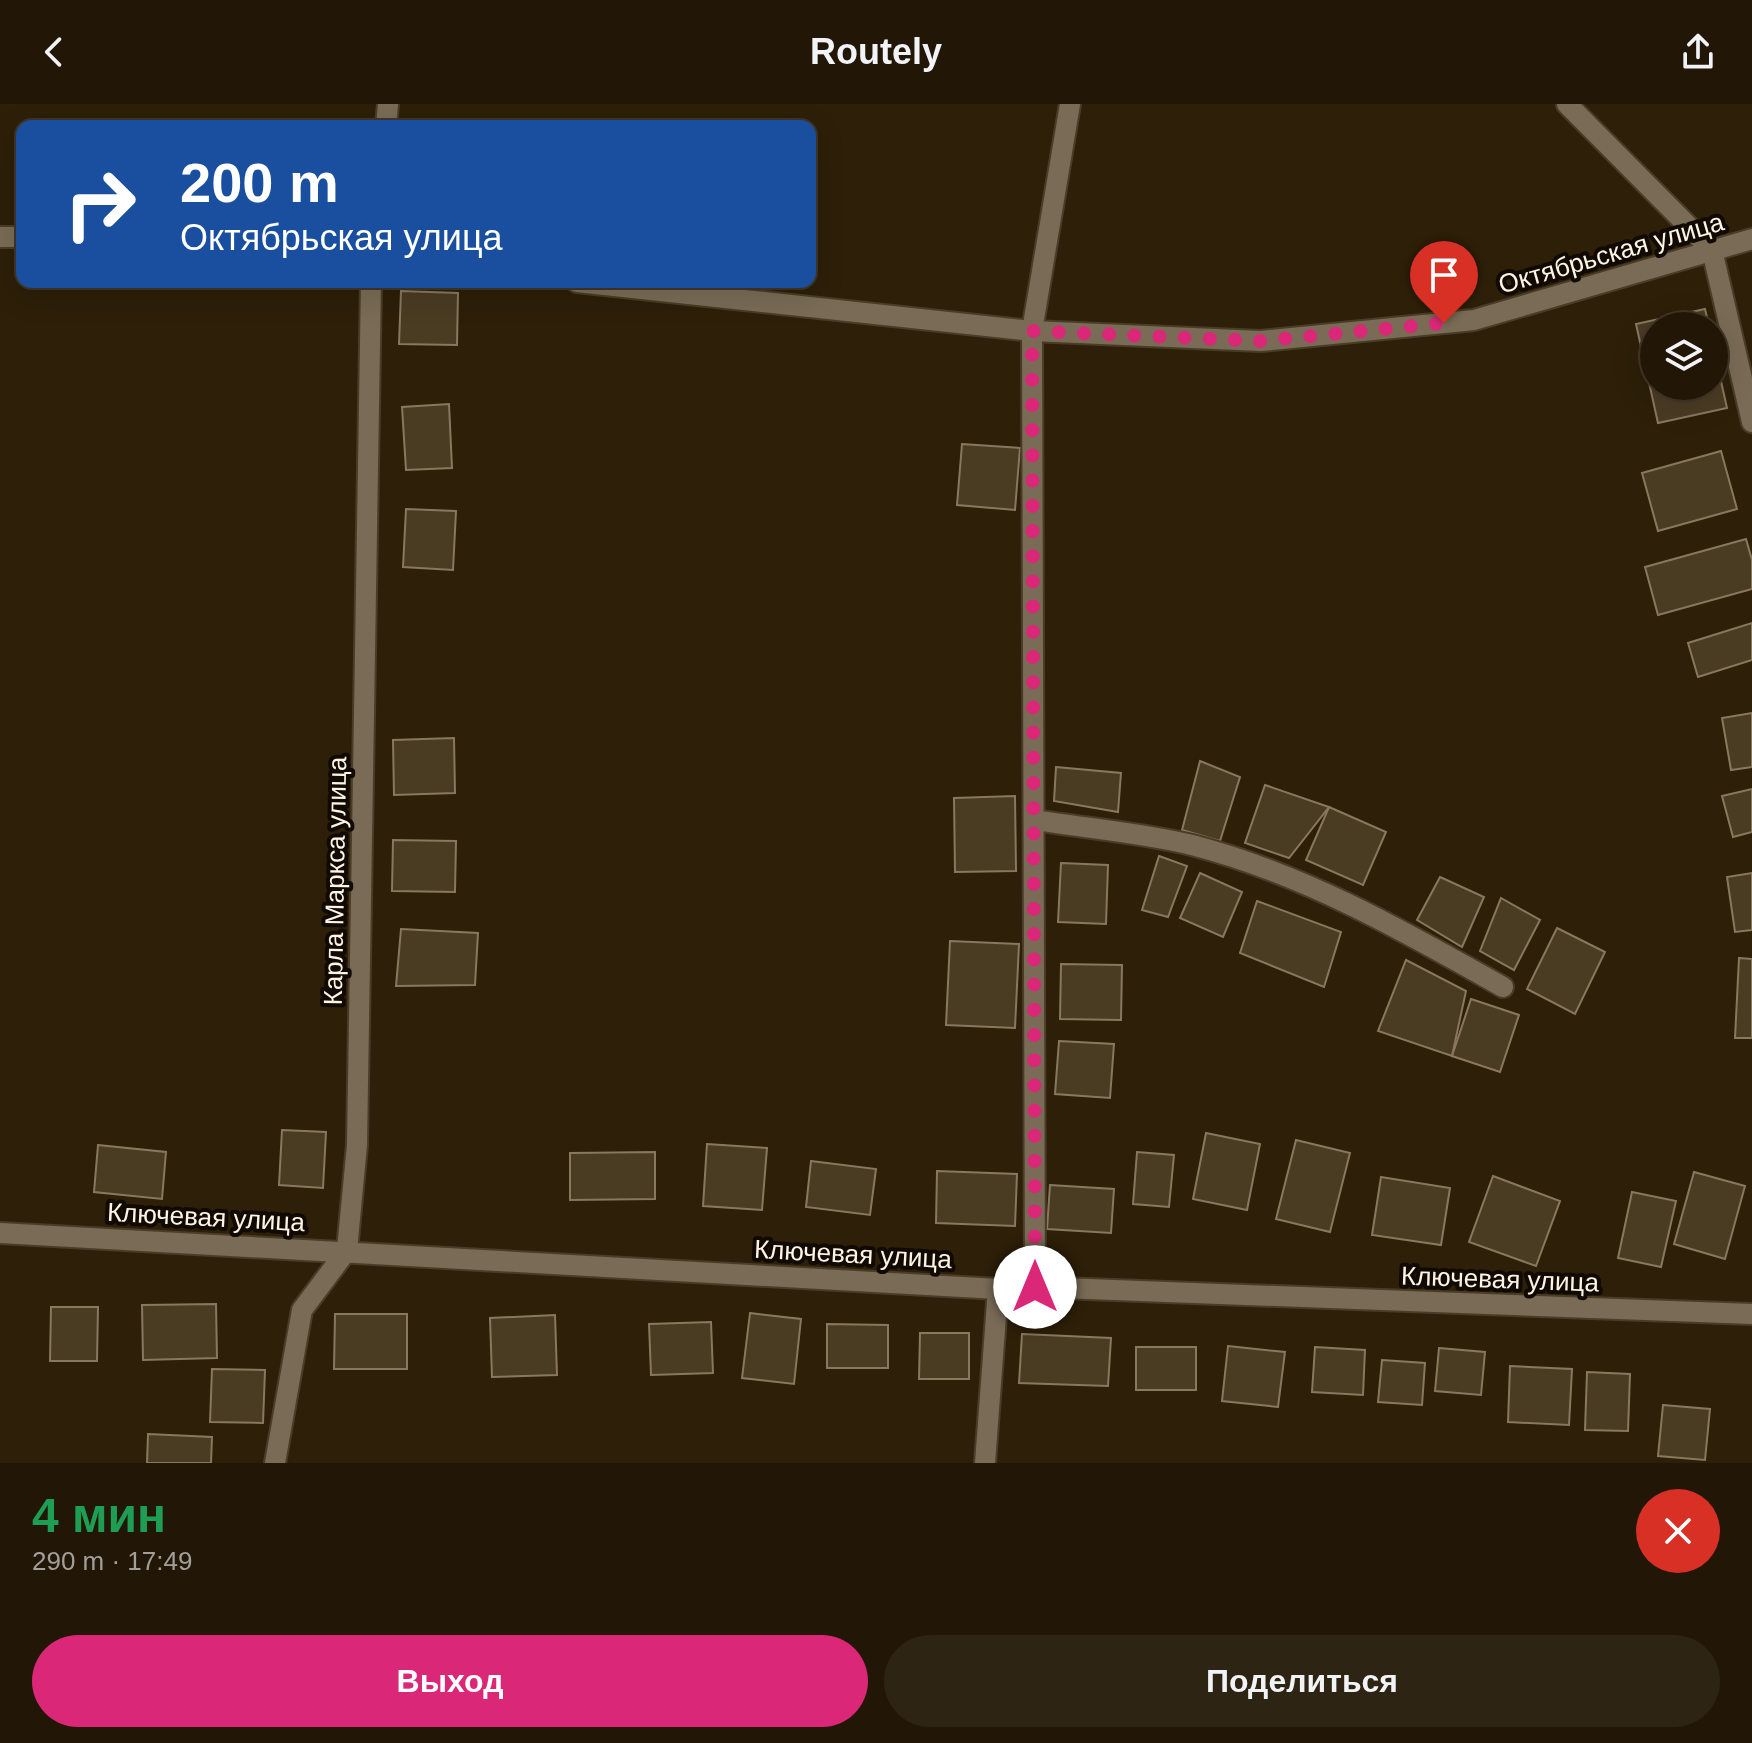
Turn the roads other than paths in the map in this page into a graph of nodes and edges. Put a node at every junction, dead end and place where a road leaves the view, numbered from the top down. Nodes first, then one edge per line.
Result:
1 (1070, 104) edge
2 (1567, 104) edge
3 (1752, 239) edge
4 (1712, 250) junction
5 (371, 288) edge
6 (633, 288) edge
7 (1032, 331) junction
8 (1752, 422) edge
9 (1035, 820) junction
10 (1503, 987) dead end
11 (0, 1233) edge
12 (347, 1250) junction
13 (1035, 1287) junction
14 (998, 1289) junction
15 (1752, 1314) edge
16 (275, 1463) edge
17 (985, 1463) edge

1 - 7 street
2 - 4 street
3 - 4 street, Октябрьская улица
4 - 7 street, Октябрьская улица
4 - 8 street
5 - 12 street, Карла Маркса улица
6 - 7 street, Октябрьская улица
7 - 9 street
9 - 10 street
9 - 13 street
11 - 12 street, Ключевая улица
12 - 14 street, Ключевая улица
12 - 16 street
13 - 14 street, Ключевая улица
13 - 15 street, Ключевая улица
14 - 17 street

